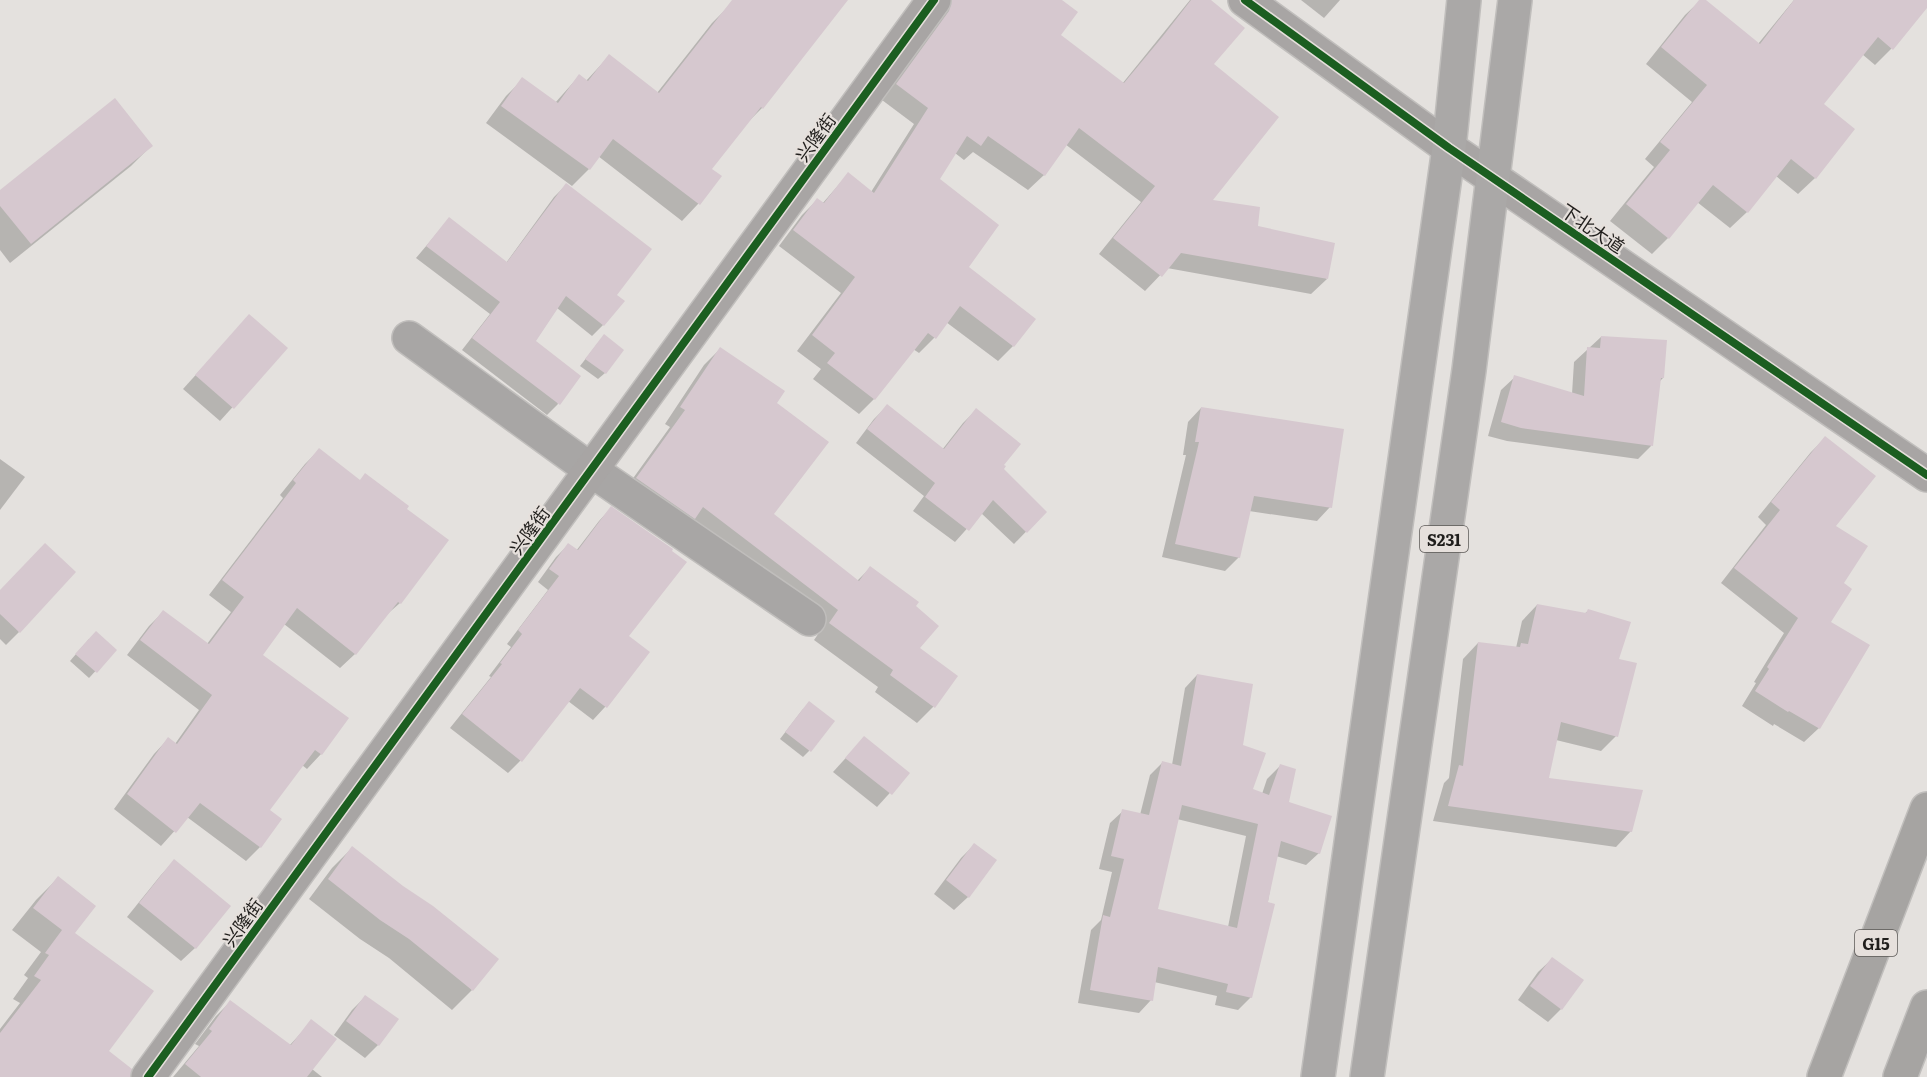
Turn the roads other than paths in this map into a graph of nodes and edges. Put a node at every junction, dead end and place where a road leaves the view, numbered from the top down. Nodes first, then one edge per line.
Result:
1 (934, 0) edge
2 (1245, 0) edge
3 (1464, 0) edge
4 (1515, 0) edge
5 (1449, 148) junction
6 (1493, 178) junction
7 (409, 338) dead end
8 (591, 470) junction
9 (1927, 476) edge
10 (808, 619) dead end
11 (1927, 808) edge
12 (1927, 1007) edge
13 (148, 1077) edge
14 (1318, 1077) edge
15 (1367, 1077) edge
16 (1824, 1077) edge
17 (1900, 1077) edge

1 - 8 street, 兴隆街
2 - 5 street, 下北大道
3 - 5 main road, S231
4 - 6 main road, S231
5 - 6 street, 下北大道
5 - 14 main road, S231
6 - 9 street, 下北大道
6 - 15 main road, S231
7 - 8 street
8 - 10 street
8 - 13 street, 兴隆街
11 - 16 highway, G15
12 - 17 highway

